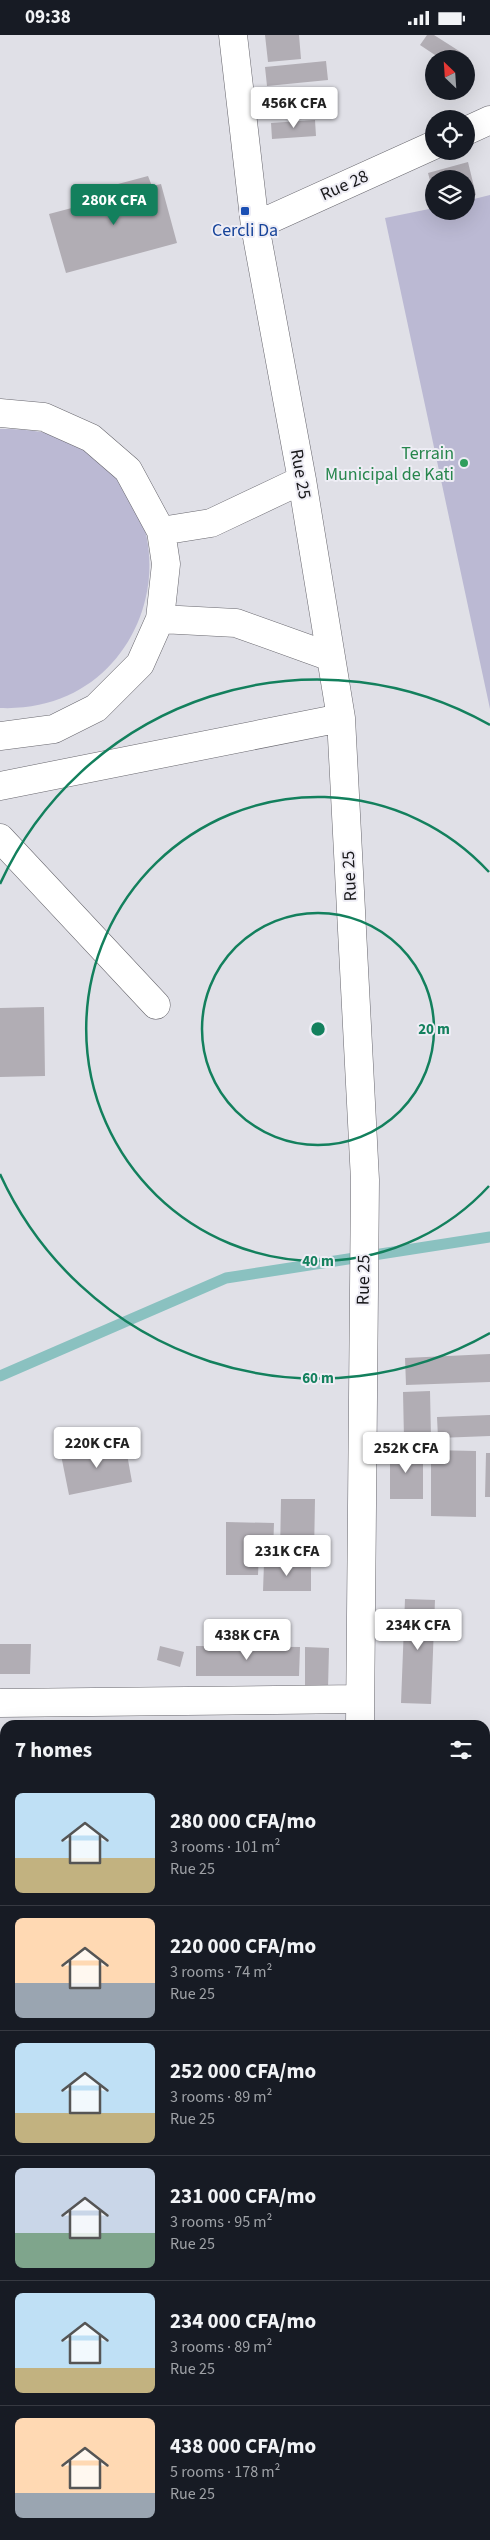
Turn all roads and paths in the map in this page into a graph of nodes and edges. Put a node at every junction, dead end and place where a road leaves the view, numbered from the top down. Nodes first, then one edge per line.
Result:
1 (233, 35) edge
2 (490, 120) edge
3 (475, 127) edge
4 (425, 149) edge
5 (255, 225) junction
6 (0, 413) edge
7 (302, 480) junction
8 (161, 531) junction
9 (160, 619) junction
10 (331, 657) junction
11 (341, 718) junction
12 (0, 735) edge
13 (0, 785) edge
14 (0, 838) edge
15 (156, 1005) dead end
16 (0, 1703) edge
17 (360, 1712) edge

1 - 5 street, Rue 25
2 - 3 street
4 - 5 street, Rue 28
5 - 7 street, Rue 25
6 - 8 street
7 - 8 street
7 - 10 street, Rue 25
8 - 9 street
9 - 10 street
9 - 12 street
10 - 11 street, Rue 25
11 - 13 street
11 - 17 street, Rue 25
14 - 15 street
16 - 17 street

